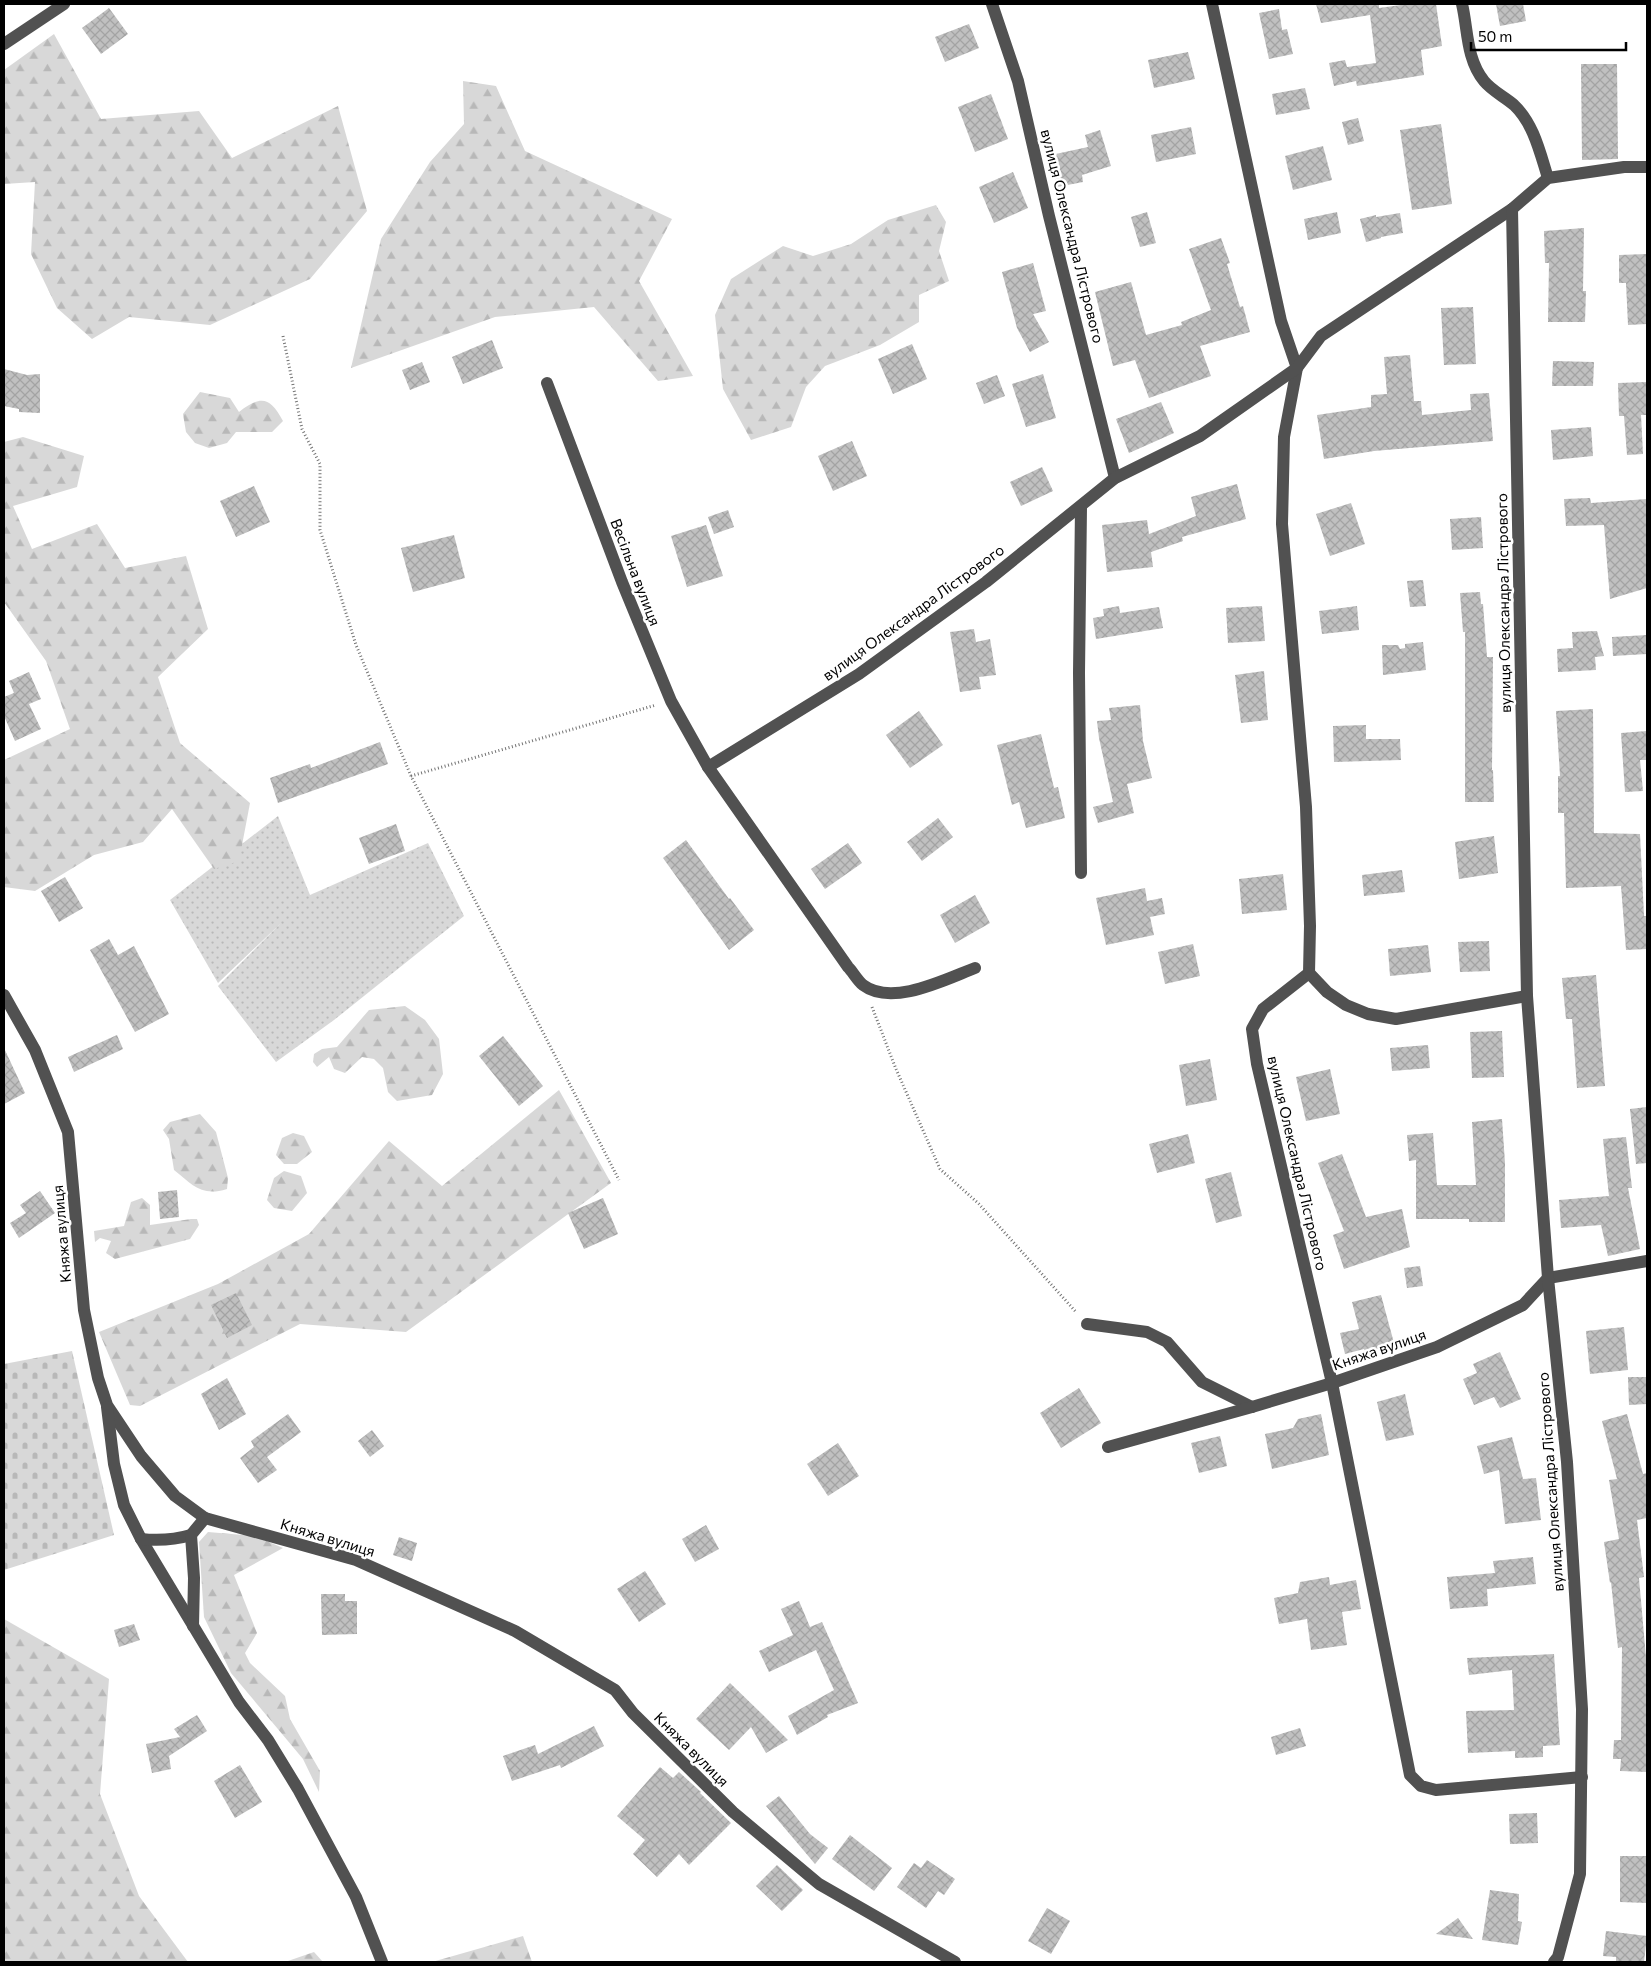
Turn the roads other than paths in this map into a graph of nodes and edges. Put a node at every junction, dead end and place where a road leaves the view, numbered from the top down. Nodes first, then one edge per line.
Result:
1 (64, 4) edge
2 (992, 4) edge
3 (1212, 4) edge
4 (1462, 4) edge
5 (4, 44) edge
6 (1647, 168) edge
7 (1548, 178) junction
8 (1512, 209) junction
9 (1297, 368) junction
10 (547, 383) dead end
11 (1115, 478) junction
12 (1081, 507) junction
13 (708, 767) junction
14 (1081, 873) dead end
15 (976, 968) dead end
16 (1309, 973) junction
17 (4, 995) edge
18 (1527, 996) junction
19 (1647, 1262) edge
20 (1548, 1278) junction
21 (1086, 1324) road end
22 (1332, 1383) junction
23 (107, 1405) junction
24 (1252, 1407) junction
25 (1108, 1447) dead end
26 (205, 1518) junction
27 (191, 1535) junction
28 (141, 1538) junction
29 (193, 1626) junction
30 (1582, 1777) junction
31 (382, 1962) edge
32 (955, 1962) edge
33 (1554, 1962) edge

1 - 5 street
2 - 11 street, вулиця Олександра Лістрового
3 - 9 street, вулиця Олександра Лістрового
4 - 7 street
6 - 7 street
7 - 8 street, вулиця Олександра Лістрового
8 - 9 street, вулиця Олександра Лістрового
8 - 18 street, вулиця Олександра Лістрового
9 - 11 street, вулиця Олександра Лістрового
9 - 16 street, вулиця Олександра Лістрового
10 - 13 street, Весільна вулиця
11 - 12 street, вулиця Олександра Лістрового
12 - 13 street, вулиця Олександра Лістрового
12 - 14 street
13 - 15 street, Весільна вулиця
16 - 18 street
16 - 22 street, вулиця Олександра Лістрового
17 - 23 street, Княжа вулиця
18 - 20 street, вулиця Олександра Лістрового
19 - 20 street
20 - 22 street, Княжа вулиця
20 - 30 street, вулиця Олександра Лістрового
21 - 24 street
22 - 24 street, Княжа вулиця
22 - 30 street, вулиця Олександра Лістрового
23 - 26 street, Княжа вулиця
23 - 28 street
24 - 25 street, Княжа вулиця
26 - 27 street
26 - 32 street, Княжа вулиця
27 - 28 street
27 - 29 street
28 - 29 street
29 - 31 street
30 - 33 street, вулиця Олександра Лістрового

